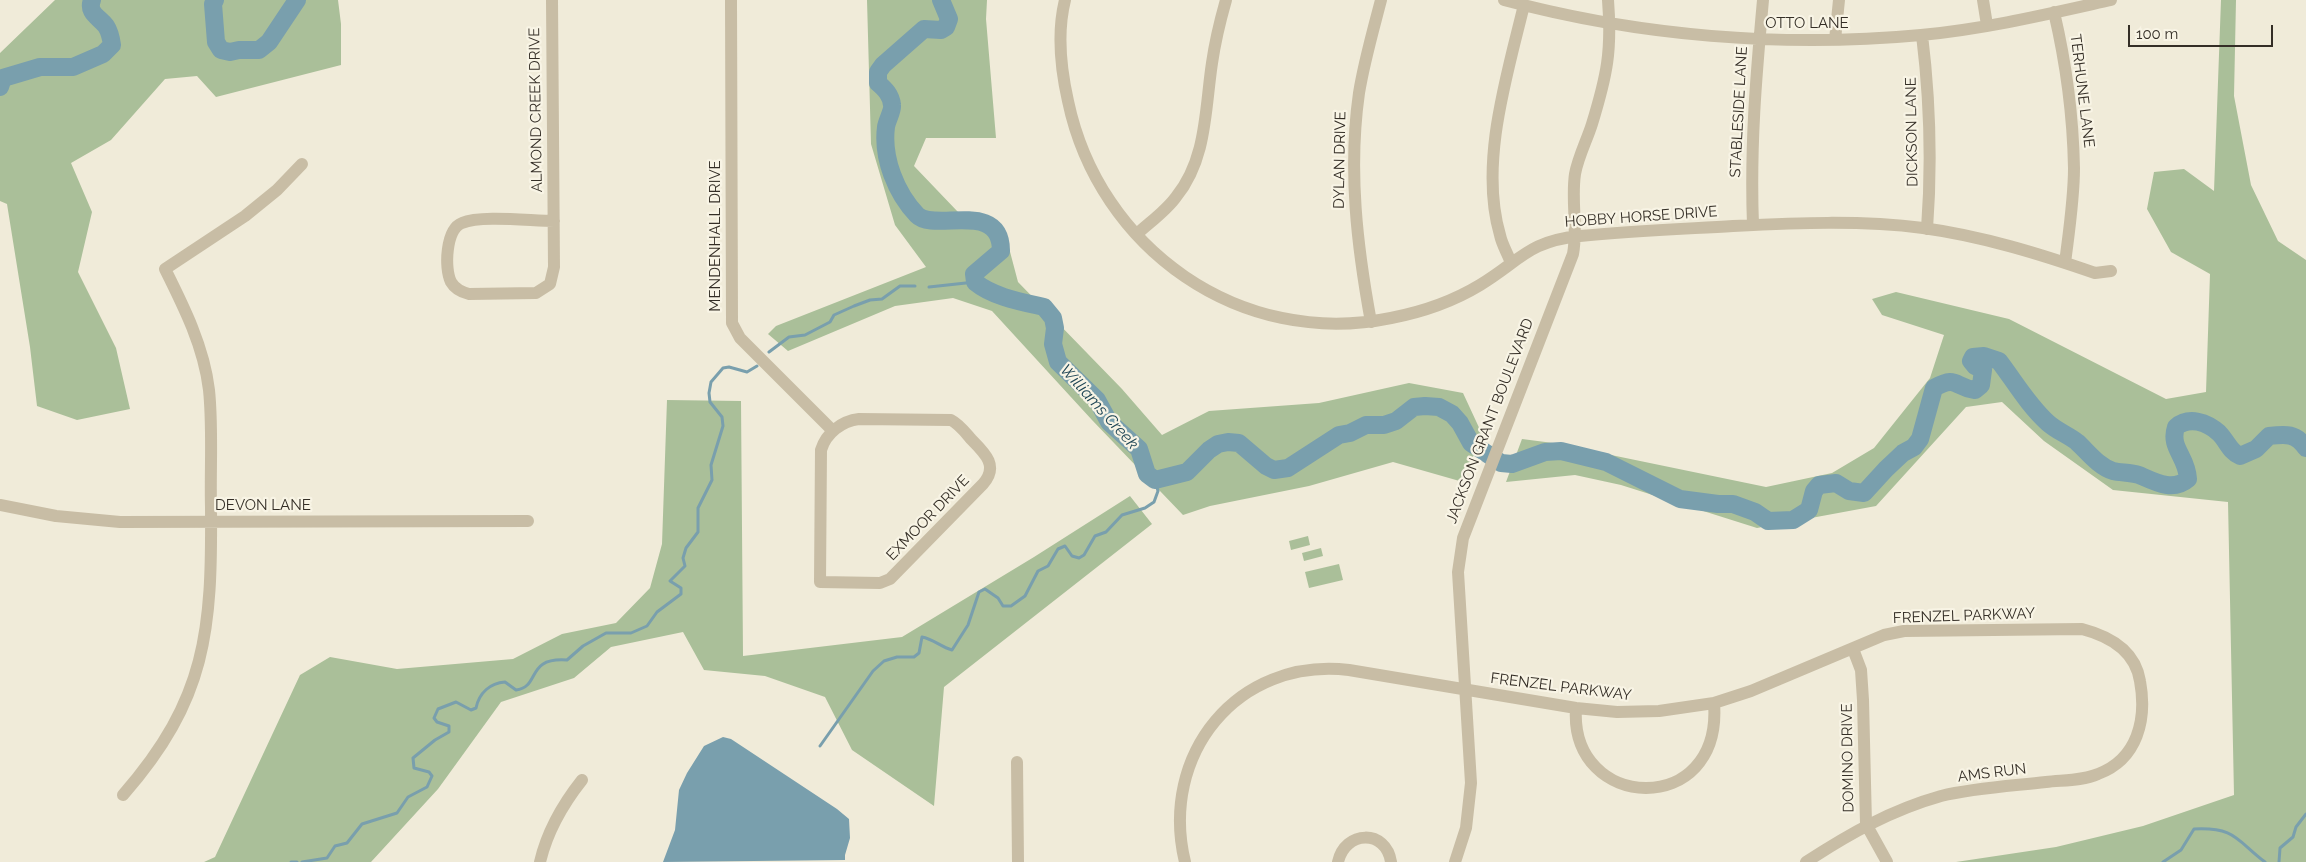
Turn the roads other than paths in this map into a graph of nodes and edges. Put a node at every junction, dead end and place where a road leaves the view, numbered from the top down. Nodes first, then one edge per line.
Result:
1 (552, 0) edge
2 (730, 0) edge
3 (1065, 0) edge
4 (1226, 0) edge
5 (1381, 0) edge
6 (1504, 0) edge
7 (1608, 0) edge
8 (1763, 0) edge
9 (1839, 0) edge
10 (1983, 0) edge
11 (2111, 0) edge
12 (1525, 3) edge
13 (2054, 12) junction
14 (1609, 24) junction
15 (1987, 25) junction
16 (1922, 35) junction
17 (1759, 39) junction
18 (1835, 40) junction
19 (302, 164) dead end
20 (554, 221) junction
21 (1753, 225) junction
22 (1927, 229) junction
23 (1137, 234) junction
24 (1576, 236) junction
25 (1512, 263) junction
26 (2065, 263) junction
27 (2111, 271) dead end
28 (1371, 322) junction
29 (833, 431) junction
30 (0, 505) edge
31 (528, 521) dead end
32 (211, 522) junction
33 (1853, 648) junction
34 (1466, 690) junction
35 (2142, 693) joint
36 (1714, 703) junction
37 (1576, 708) junction
38 (1017, 762) dead end
39 (582, 780) dead end
40 (123, 795) dead end
41 (1866, 824) junction
42 (540, 862) edge
43 (1018, 862) edge
44 (1185, 862) edge
45 (1338, 862) edge
46 (1391, 862) edge
47 (1456, 862) edge
48 (1806, 862) edge
49 (1887, 862) edge

1 - 20 street, ALMOND CREEK DRIVE
2 - 29 street, MENDENHALL DRIVE
3 - 23 street, HOBBY HORSE DRIVE
4 - 23 street
5 - 28 street, DYLAN DRIVE
6 - 12 street, OTTO LANE
7 - 14 street, JACKSON GRANT BOULEVARD
8 - 17 street, STABLESIDE LANE
9 - 18 street
10 - 15 street
11 - 13 street, OTTO LANE
12 - 14 street, OTTO LANE
12 - 25 street
13 - 15 street, OTTO LANE
13 - 26 street, TERHUNE LANE
14 - 17 street, OTTO LANE
14 - 24 street, JACKSON GRANT BOULEVARD
15 - 16 street, OTTO LANE
16 - 18 street, OTTO LANE
16 - 22 street, DICKSON LANE
17 - 18 street, OTTO LANE
17 - 21 street, STABLESIDE LANE
19 - 32 street
20 - 20 street, ALMOND CREEK DRIVE
21 - 22 street, HOBBY HORSE DRIVE
21 - 24 street, HOBBY HORSE DRIVE
22 - 26 street, HOBBY HORSE DRIVE
23 - 28 street, HOBBY HORSE DRIVE
24 - 25 street, HOBBY HORSE DRIVE
24 - 34 street, JACKSON GRANT BOULEVARD
25 - 28 street, HOBBY HORSE DRIVE
26 - 27 street, HOBBY HORSE DRIVE
29 - 29 street, EXMOOR DRIVE
30 - 32 street, DEVON LANE
31 - 32 street, DEVON LANE
32 - 40 street
33 - 35 street, FRENZEL PARKWAY
33 - 36 street, FRENZEL PARKWAY
33 - 41 street, DOMINO DRIVE
34 - 37 street, FRENZEL PARKWAY
34 - 44 street, FRENZEL PARKWAY
34 - 47 street, JACKSON GRANT BOULEVARD
35 - 41 street, AMS RUN
36 - 37 street, FRENZEL PARKWAY
36 - 37 street
38 - 43 street
39 - 42 street
41 - 48 street, AMS RUN
41 - 49 street, DOMINO DRIVE
45 - 46 street

